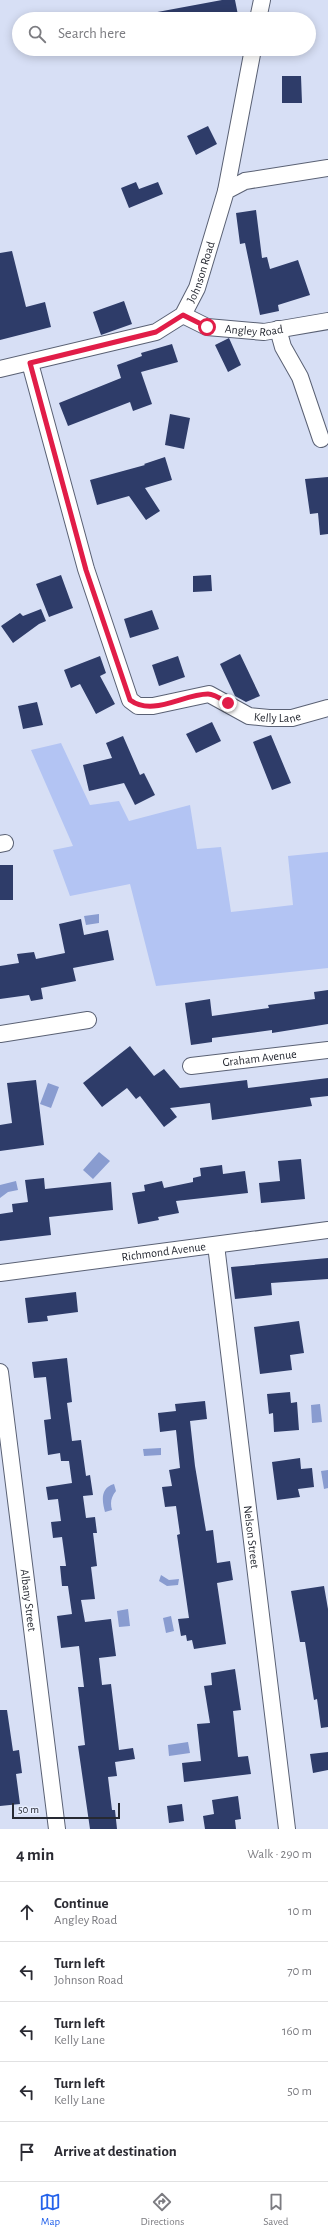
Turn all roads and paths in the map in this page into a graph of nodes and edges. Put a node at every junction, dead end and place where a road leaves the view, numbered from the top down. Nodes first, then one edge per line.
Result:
1 (262, 0) edge
2 (259, 12) edge
3 (252, 56) edge
4 (328, 168) edge
5 (226, 191) junction
6 (183, 315) junction
7 (328, 321) edge
8 (278, 329) junction
9 (30, 363) junction
10 (0, 369) edge
11 (321, 439) dead end
12 (328, 708) edge
13 (88, 1020) dead end
14 (0, 1034) edge
15 (328, 1050) edge
16 (191, 1066) dead end
17 (328, 1230) edge
18 (216, 1245) junction
19 (0, 1273) edge
20 (0, 1372) edge
21 (57, 1829) edge
22 (287, 1829) edge

1 - 2 street
3 - 5 street, Johnson Road
4 - 5 street
5 - 6 street, Johnson Road
6 - 8 street, Angley Road
6 - 9 street, Johnson Road
7 - 8 street, Angley Road
8 - 11 street
9 - 10 street, Johnson Road
9 - 12 street, Kelly Lane
13 - 14 street
15 - 16 street, Graham Avenue
17 - 18 street, Richmond Avenue
18 - 19 street, Richmond Avenue
18 - 22 street, Nelson Street
20 - 21 street, Albany Street

